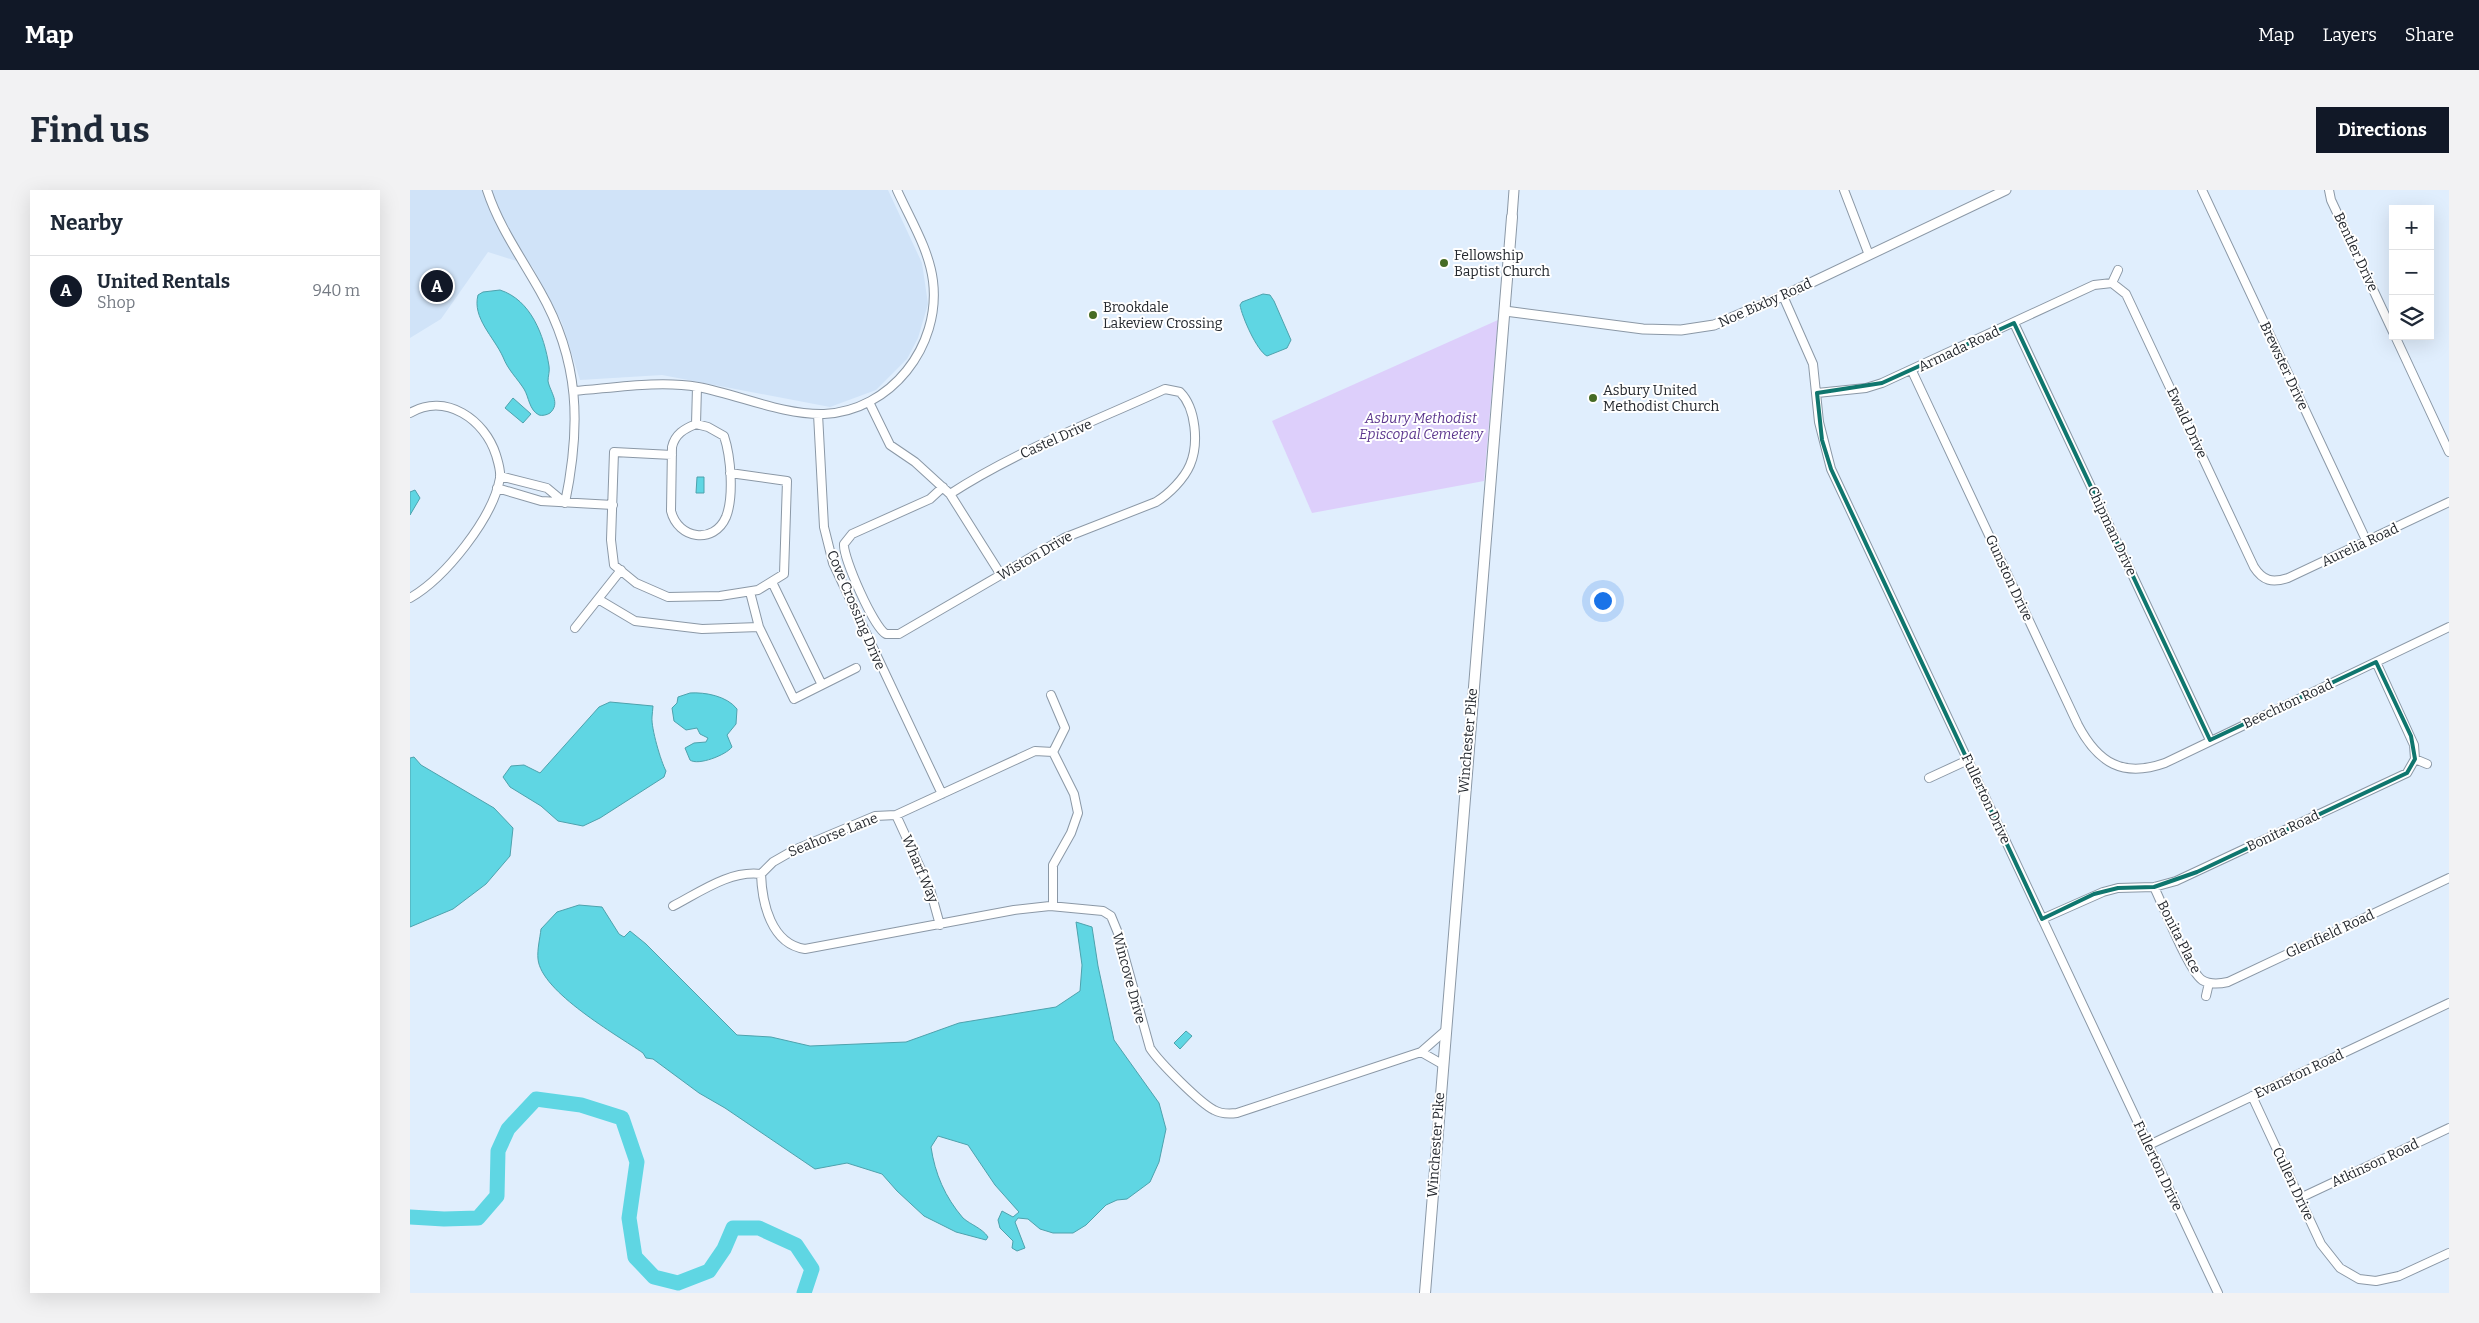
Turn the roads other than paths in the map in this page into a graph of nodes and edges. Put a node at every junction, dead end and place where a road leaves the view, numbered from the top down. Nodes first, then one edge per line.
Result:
1 (487, 190) edge
2 (897, 190) edge
3 (1514, 190) edge
4 (1844, 190) edge
5 (2006, 190) edge
6 (2202, 190) edge
7 (2329, 190) edge
8 (1512, 217) joint
9 (1869, 255) junction
10 (2118, 270) dead end
11 (2112, 283) junction
12 (1783, 296) junction
13 (1505, 311) junction
14 (2014, 323) junction
15 (2389, 323) edge
16 (2397, 340) edge
17 (1912, 371) junction
18 (697, 387) junction
19 (1165, 389) joint
20 (574, 391) junction
21 (1817, 392) junction
22 (869, 402) junction
23 (410, 413) edge
24 (818, 414) junction
25 (696, 424) junction
26 (2449, 452) edge
27 (672, 455) junction
28 (730, 473) junction
29 (500, 476) junction
30 (943, 487) junction
31 (497, 488) junction
32 (950, 494) junction
33 (2449, 502) edge
34 (565, 504) junction
35 (613, 505) junction
36 (2367, 542) junction
37 (621, 570) junction
38 (1001, 575) junction
39 (772, 582) junction
40 (2267, 584) joint
41 (750, 592) junction
42 (410, 598) edge
43 (598, 599) junction
44 (759, 626) junction
45 (2449, 627) edge
46 (575, 628) dead end
47 (2376, 662) junction
48 (856, 668) dead end
49 (822, 685) junction
50 (1051, 695) dead end
51 (2210, 740) junction
52 (1053, 752) junction
53 (2415, 759) junction
54 (1968, 760) junction
55 (2427, 764) dead end
56 (2124, 768) joint
57 (1929, 778) dead end
58 (942, 794) junction
59 (896, 815) junction
60 (761, 874) junction
61 (2449, 878) edge
62 (2154, 887) junction
63 (673, 906) dead end
64 (1053, 906) junction
65 (2042, 919) junction
66 (940, 924) junction
67 (2209, 983) junction
68 (2206, 996) dead end
69 (2449, 1003) edge
70 (1445, 1031) junction
71 (1421, 1052) junction
72 (1442, 1064) junction
73 (2252, 1096) junction
74 (2449, 1128) edge
75 (2149, 1145) junction
76 (2300, 1198) junction
77 (2449, 1253) edge
78 (1425, 1293) edge
79 (2218, 1293) edge

1 - 20 street
2 - 22 street
3 - 8 street, Winchester Pike
4 - 9 street
5 - 9 street, Noe Bixby Road
6 - 36 street, Brewster Drive
7 - 15 street, Bentler Drive
8 - 13 main road, Winchester Pike
9 - 12 street, Noe Bixby Road
10 - 11 street
11 - 14 street, Armada Road
11 - 40 street, Ewald Drive
12 - 13 street, Noe Bixby Road
12 - 21 street, Fullerton Drive
13 - 70 main road, Winchester Pike
14 - 17 street, Armada Road
14 - 51 street, Chipman Drive
16 - 26 street
17 - 21 street, Armada Road
17 - 56 street, Gunston Drive
18 - 20 street
18 - 24 street
18 - 25 street
19 - 32 street, Castel Drive
19 - 38 street, Wiston Drive
20 - 34 street
21 - 54 street, Fullerton Drive
22 - 24 street
22 - 30 street
23 - 29 street
24 - 58 street, Cove Crossing Drive
25 - 27 street
25 - 28 street
27 - 28 street
27 - 35 street
28 - 39 street
29 - 31 street
29 - 34 street
30 - 32 street
30 - 38 street, Wiston Drive
31 - 34 street
31 - 42 street
32 - 38 street
33 - 36 street, Aurelia Road
34 - 35 street
35 - 37 street
36 - 40 street, Aurelia Road
37 - 41 street
37 - 43 street
39 - 41 street
39 - 49 street
41 - 44 street
43 - 44 street
43 - 46 street
44 - 49 street
45 - 47 street, Beechton Road
47 - 51 street, Beechton Road
47 - 53 street
48 - 49 street
50 - 52 street
51 - 56 street, Beechton Road
52 - 58 street, Seahorse Lane
52 - 64 street
53 - 55 street
53 - 62 street, Bonita Road
54 - 57 street
54 - 65 street, Fullerton Drive
58 - 59 street, Seahorse Lane
59 - 60 street, Seahorse Lane
59 - 66 street, Wharf Way
60 - 63 street
60 - 66 street, Wincove Drive
61 - 67 street, Glenfield Road
62 - 65 street, Bonita Road
62 - 67 street, Bonita Place
64 - 66 street, Wincove Drive
64 - 71 street, Wincove Drive
65 - 75 street, Fullerton Drive
67 - 68 street
69 - 73 street, Evanston Road
70 - 71 street, Wincove Drive
70 - 72 main road, Winchester Pike
71 - 72 street
72 - 78 main road, Winchester Pike
73 - 75 street, Evanston Road
73 - 76 street, Cullen Drive
74 - 76 street, Atkinson Road
75 - 79 street, Fullerton Drive
76 - 77 street, Cullen Drive

